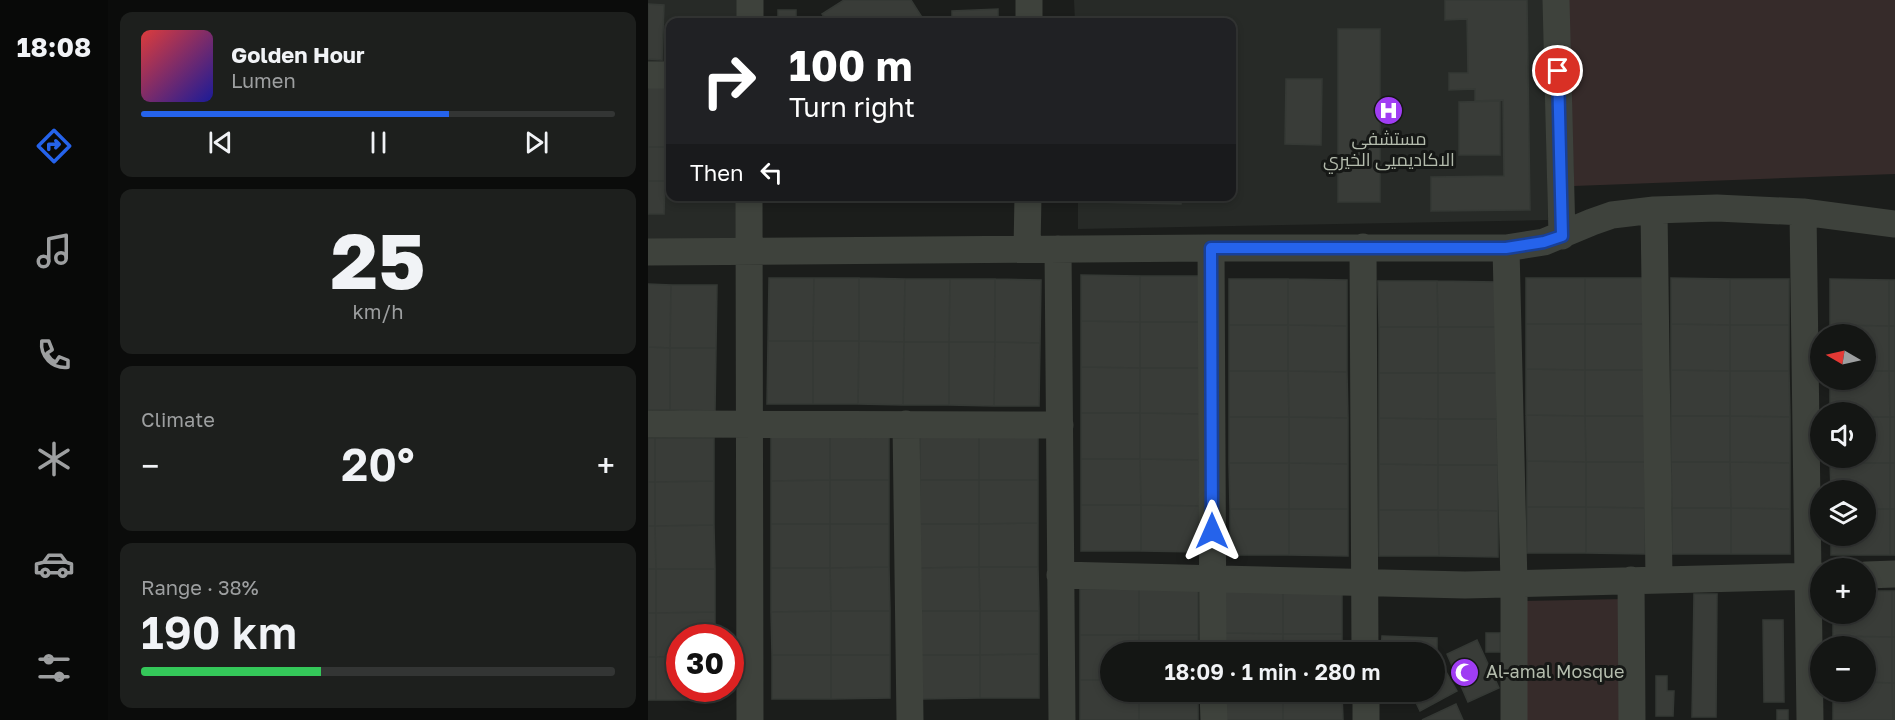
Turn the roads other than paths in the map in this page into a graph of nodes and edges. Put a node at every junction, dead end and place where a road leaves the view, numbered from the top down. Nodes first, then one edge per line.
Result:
1 (750, 0) edge
2 (1029, 0) edge
3 (1556, 0) edge
4 (750, 18) edge
5 (1029, 18) edge
6 (648, 75) edge
7 (666, 75) edge
8 (749, 201) edge
9 (1028, 201) edge
10 (1654, 210) junction
11 (1803, 212) junction
12 (1895, 224) edge
13 (1562, 236) junction
14 (1364, 247) junction
15 (1211, 248) junction
16 (1506, 248) junction
17 (1028, 249) junction
18 (1058, 249) junction
19 (648, 252) edge
20 (749, 252) junction
21 (648, 424) edge
22 (749, 424) junction
23 (906, 424) junction
24 (1060, 425) junction
25 (1814, 558) edge
26 (1895, 574) edge
27 (1060, 575) junction
28 (1876, 575) edge
29 (1810, 577) edge
30 (1212, 578) junction
31 (1659, 579) junction
32 (1631, 580) junction
33 (1365, 583) junction
34 (1514, 584) junction
35 (1813, 624) edge
36 (1213, 642) edge
37 (1365, 642) edge
38 (1213, 702) edge
39 (1366, 702) edge
40 (750, 720) edge
41 (910, 720) edge
42 (1062, 720) edge
43 (1214, 720) edge
44 (1366, 720) edge
45 (1515, 720) edge
46 (1632, 720) edge
47 (1810, 720) edge

1 - 4 street
2 - 5 street
3 - 13 street
6 - 7 street
8 - 20 street
9 - 17 street
10 - 11 street
10 - 13 street
10 - 31 street
11 - 12 street
11 - 25 street
13 - 16 street
14 - 15 street
14 - 16 street
14 - 33 street
15 - 18 street
15 - 30 street
16 - 34 street
17 - 18 street
17 - 20 street
18 - 24 street
19 - 20 street
20 - 22 street
21 - 22 street
22 - 23 street
22 - 40 street
23 - 24 street
23 - 41 street
24 - 27 street
26 - 28 street
27 - 30 street
27 - 42 street
29 - 31 street
30 - 33 street
30 - 36 street
31 - 32 street
32 - 34 street
32 - 46 street
33 - 34 street
33 - 37 street
34 - 45 street
35 - 47 street
38 - 43 street
39 - 44 street

